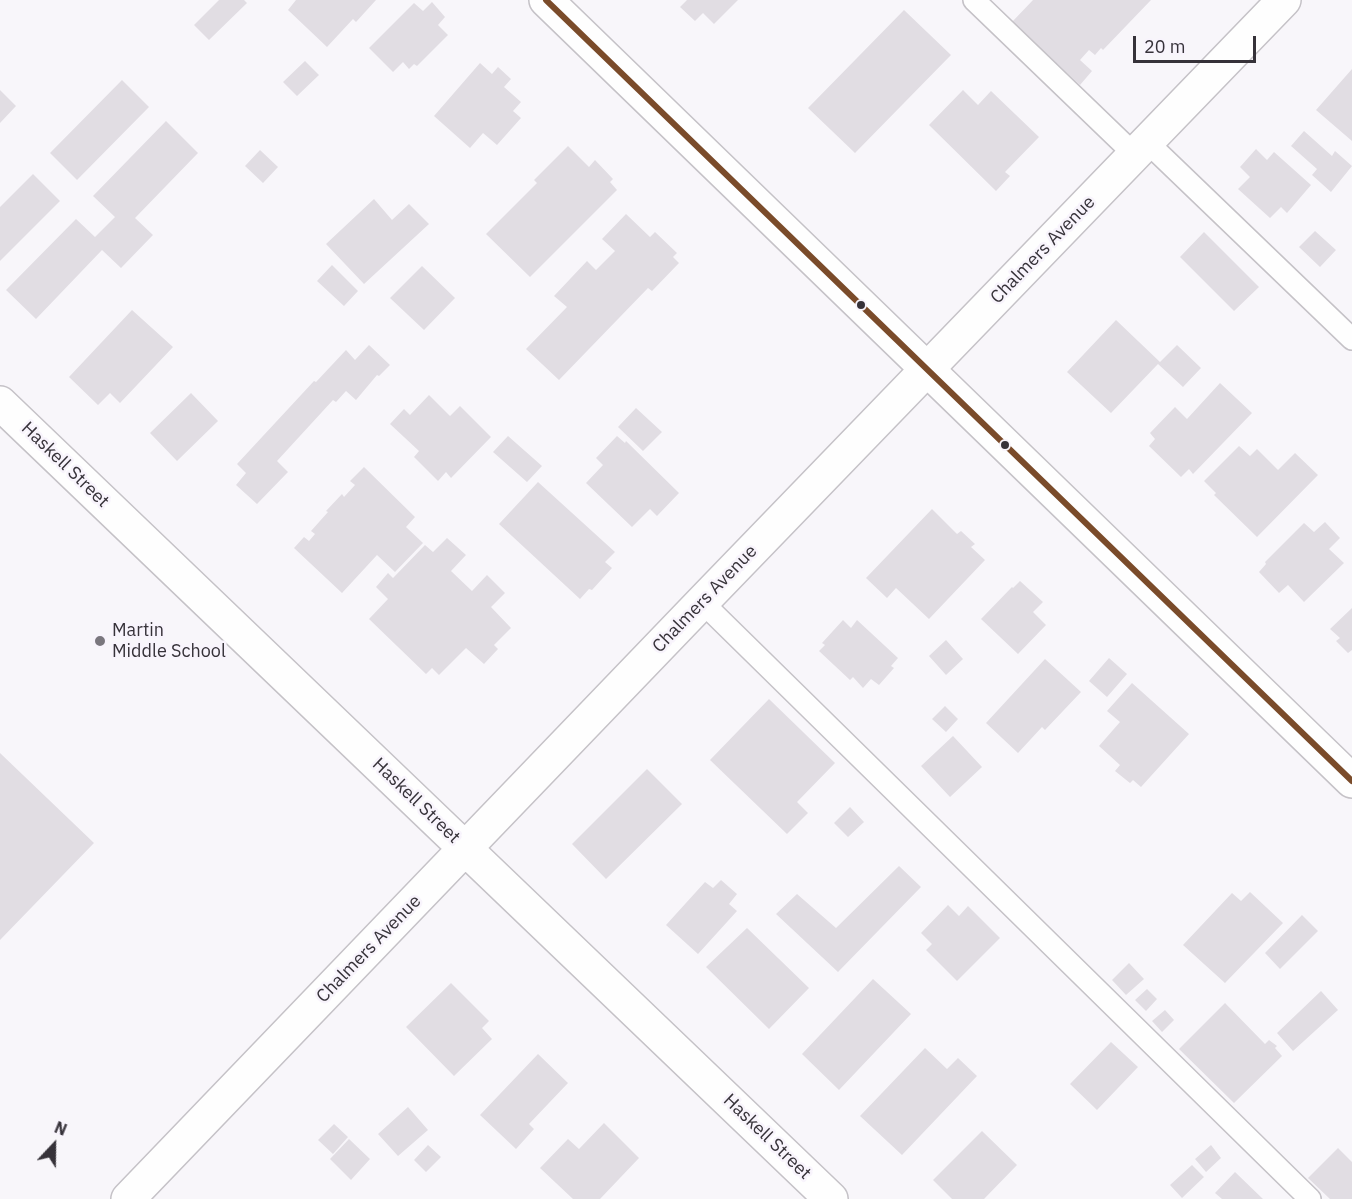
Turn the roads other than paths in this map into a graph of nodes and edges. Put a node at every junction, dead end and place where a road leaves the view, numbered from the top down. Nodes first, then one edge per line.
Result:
1 (546, 0) edge
2 (974, 0) edge
3 (1284, 0) edge
4 (1141, 149) junction
5 (1352, 339) edge
6 (927, 369) junction
7 (0, 403) edge
8 (702, 602) junction
9 (1352, 781) edge
10 (466, 849) junction
11 (128, 1199) edge
12 (831, 1199) edge
13 (1310, 1199) edge

1 - 6 street
2 - 4 lane
3 - 4 street, Chalmers Avenue
4 - 5 lane
4 - 6 street, Chalmers Avenue
6 - 8 street, Chalmers Avenue
6 - 9 street
7 - 10 street, Haskell Street
8 - 10 street, Chalmers Avenue
8 - 13 lane
10 - 11 street, Chalmers Avenue
10 - 12 street, Haskell Street

